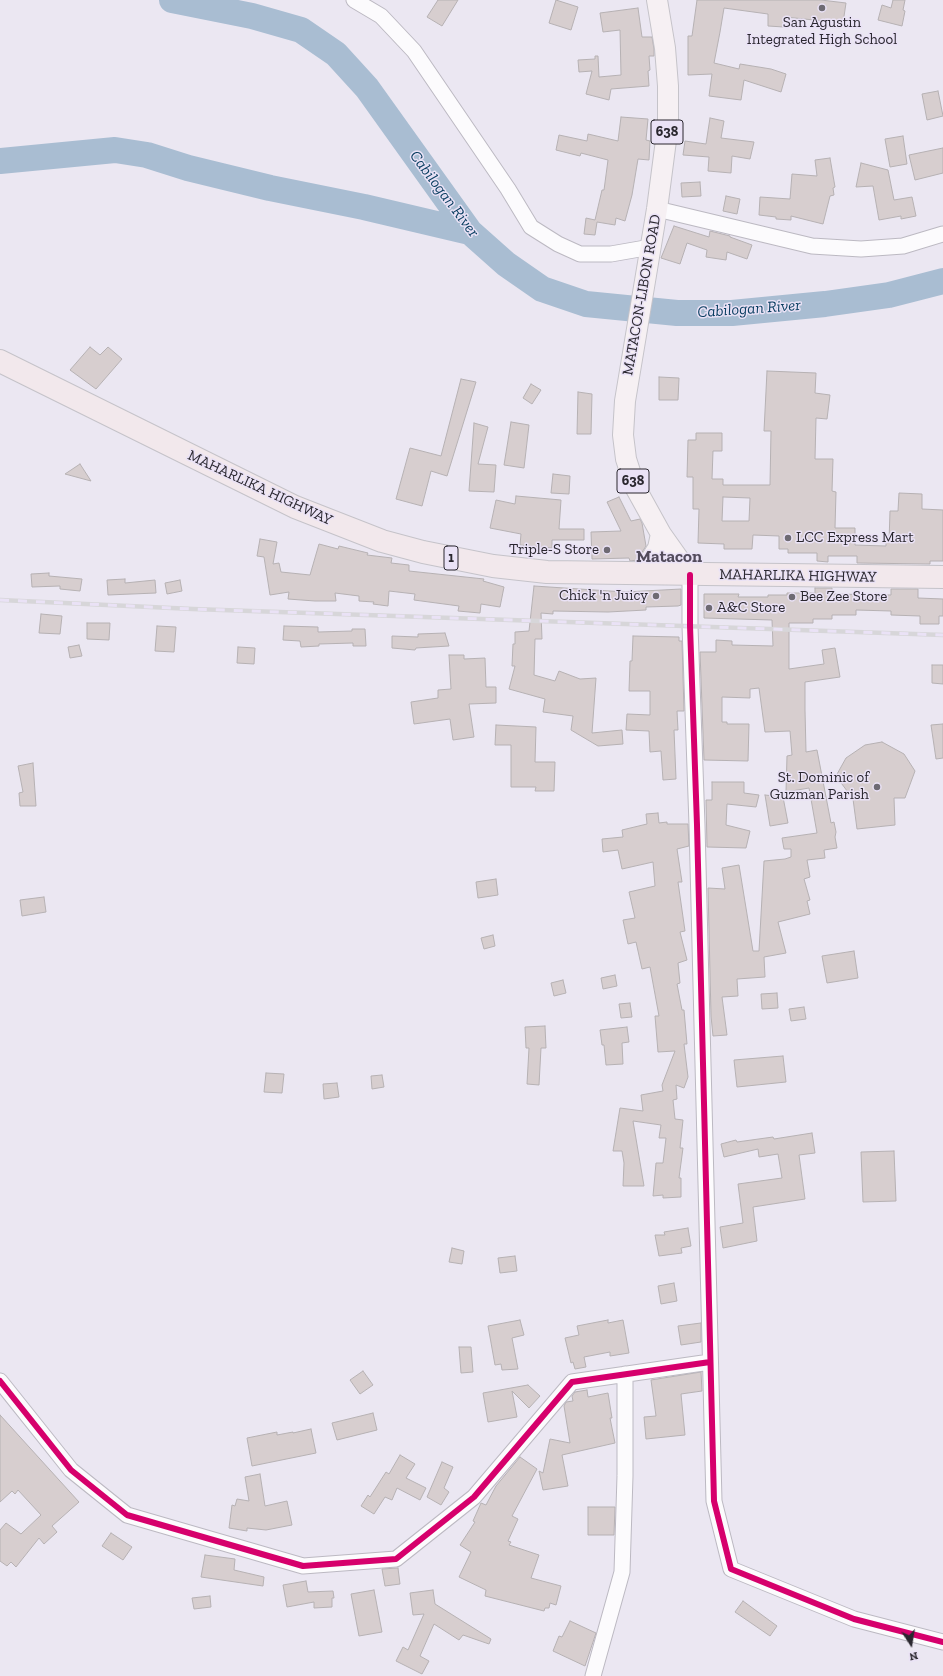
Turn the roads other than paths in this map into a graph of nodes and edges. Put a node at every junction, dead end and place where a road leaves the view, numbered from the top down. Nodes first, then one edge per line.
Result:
1 (354, 0) edge
2 (657, 0) edge
3 (657, 209) junction
4 (943, 234) edge
5 (649, 256) junction
6 (0, 361) edge
7 (661, 534) junction
8 (642, 574) junction
9 (690, 575) junction
10 (943, 577) edge
11 (710, 1362) junction
12 (625, 1374) junction
13 (0, 1381) edge
14 (943, 1642) edge
15 (593, 1676) edge

1 - 5 street
2 - 3 main road, MATACON-LIBON ROAD / 638
3 - 4 street
3 - 5 main road, MATACON-LIBON ROAD / 638
5 - 7 main road, MATACON-LIBON ROAD / 638
6 - 8 highway, MAHARLIKA HIGHWAY / 1
7 - 8 main road
7 - 9 main road, MATACON-LIBON ROAD / 638
8 - 9 highway, MAHARLIKA HIGHWAY / 1
9 - 10 highway, MAHARLIKA HIGHWAY / 1
9 - 11 street
11 - 12 street
11 - 14 street
12 - 13 street
12 - 15 street

